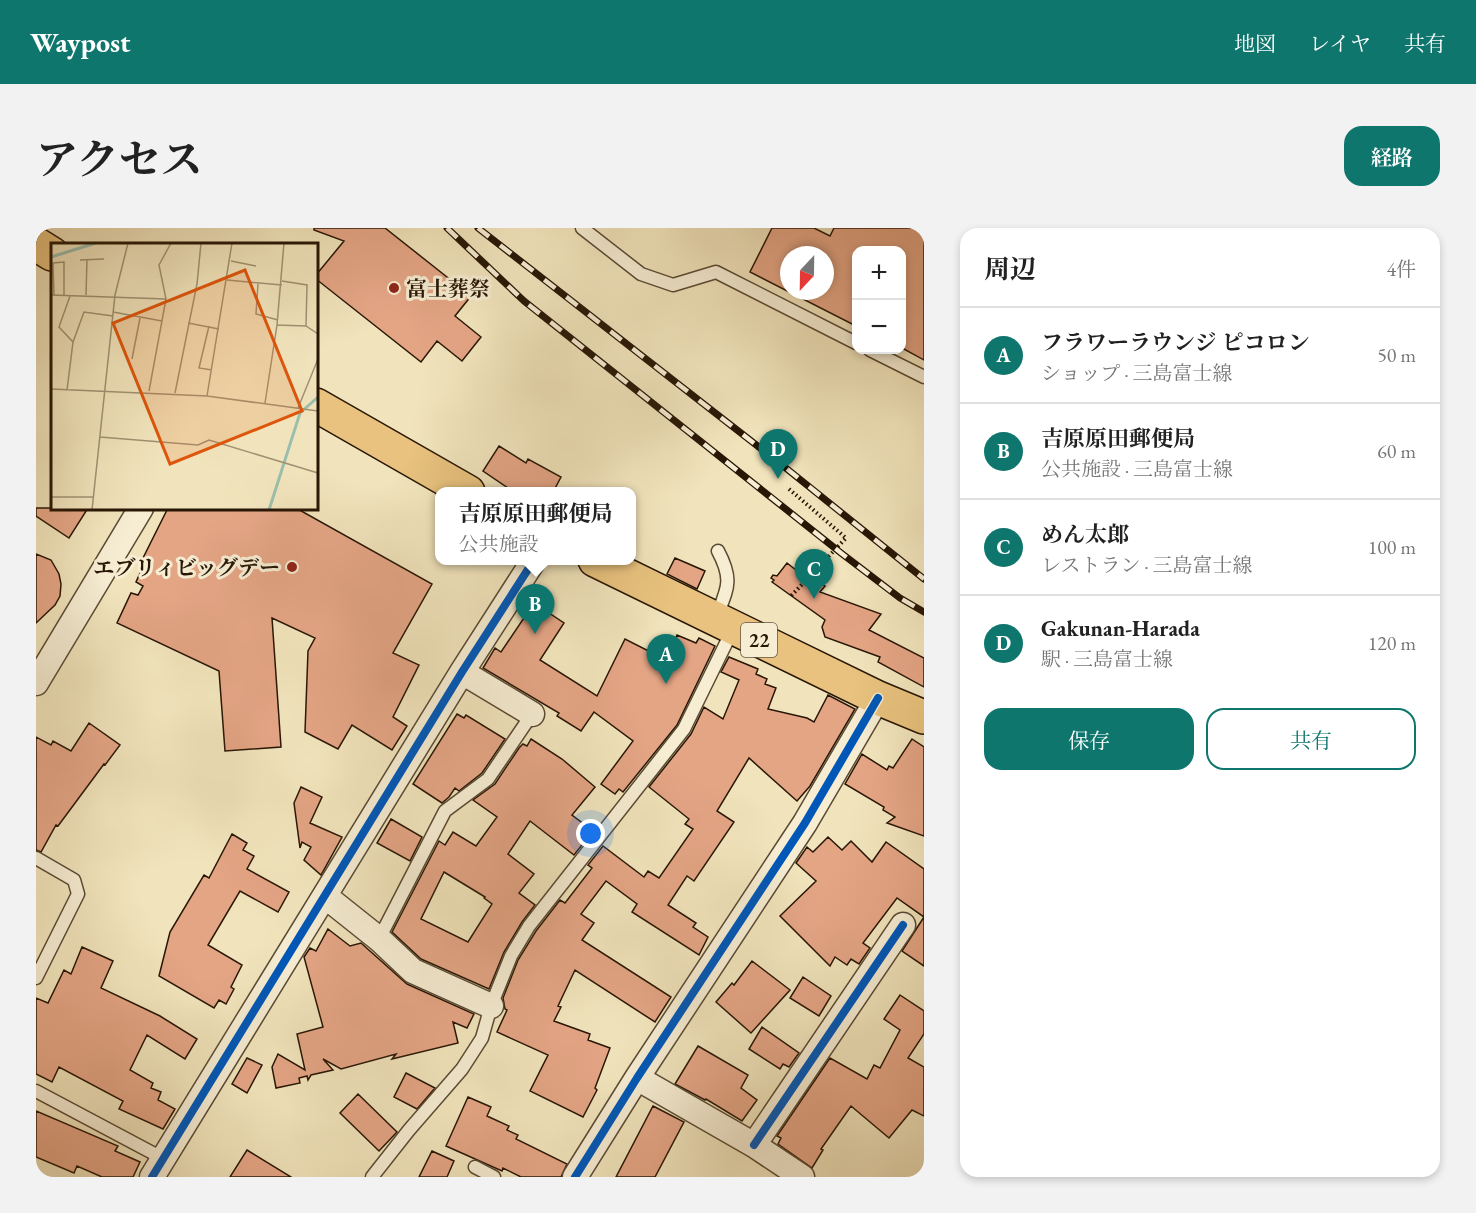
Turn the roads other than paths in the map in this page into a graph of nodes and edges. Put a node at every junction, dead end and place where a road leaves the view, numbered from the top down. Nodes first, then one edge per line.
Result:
1 (582, 228) edge
2 (852, 341) edge
3 (878, 354) edge
4 (924, 377) edge
5 (318, 406) edge
6 (459, 487) edge
7 (140, 510) edge
8 (718, 551) dead end
9 (531, 565) edge
10 (603, 565) edge
11 (724, 624) junction
12 (462, 672) junction
13 (36, 683) edge
14 (878, 698) junction
15 (532, 714) joint
16 (924, 717) edge
17 (36, 858) edge
18 (326, 896) junction
19 (903, 925) dead end
20 (379, 939) junction
21 (36, 978) edge
22 (491, 1006) junction
23 (637, 1078) junction
24 (36, 1091) edge
25 (754, 1145) junction
26 (475, 1167) dead end
27 (158, 1168) edge
28 (372, 1177) edge
29 (494, 1177) edge
30 (575, 1177) edge
31 (802, 1177) edge

1 - 2 lane
3 - 4 lane
5 - 6 main road
7 - 13 street
8 - 11 lane
9 - 12 street
10 - 11 main road, 22
11 - 14 main road, 22
11 - 22 lane
12 - 15 street
12 - 18 street
14 - 16 main road, 22
14 - 23 street
15 - 20 lane
17 - 21 lane
18 - 20 street
18 - 27 street
19 - 25 street
20 - 22 street
22 - 28 lane
23 - 25 street
23 - 30 street
24 - 27 lane
25 - 31 street
26 - 29 lane

